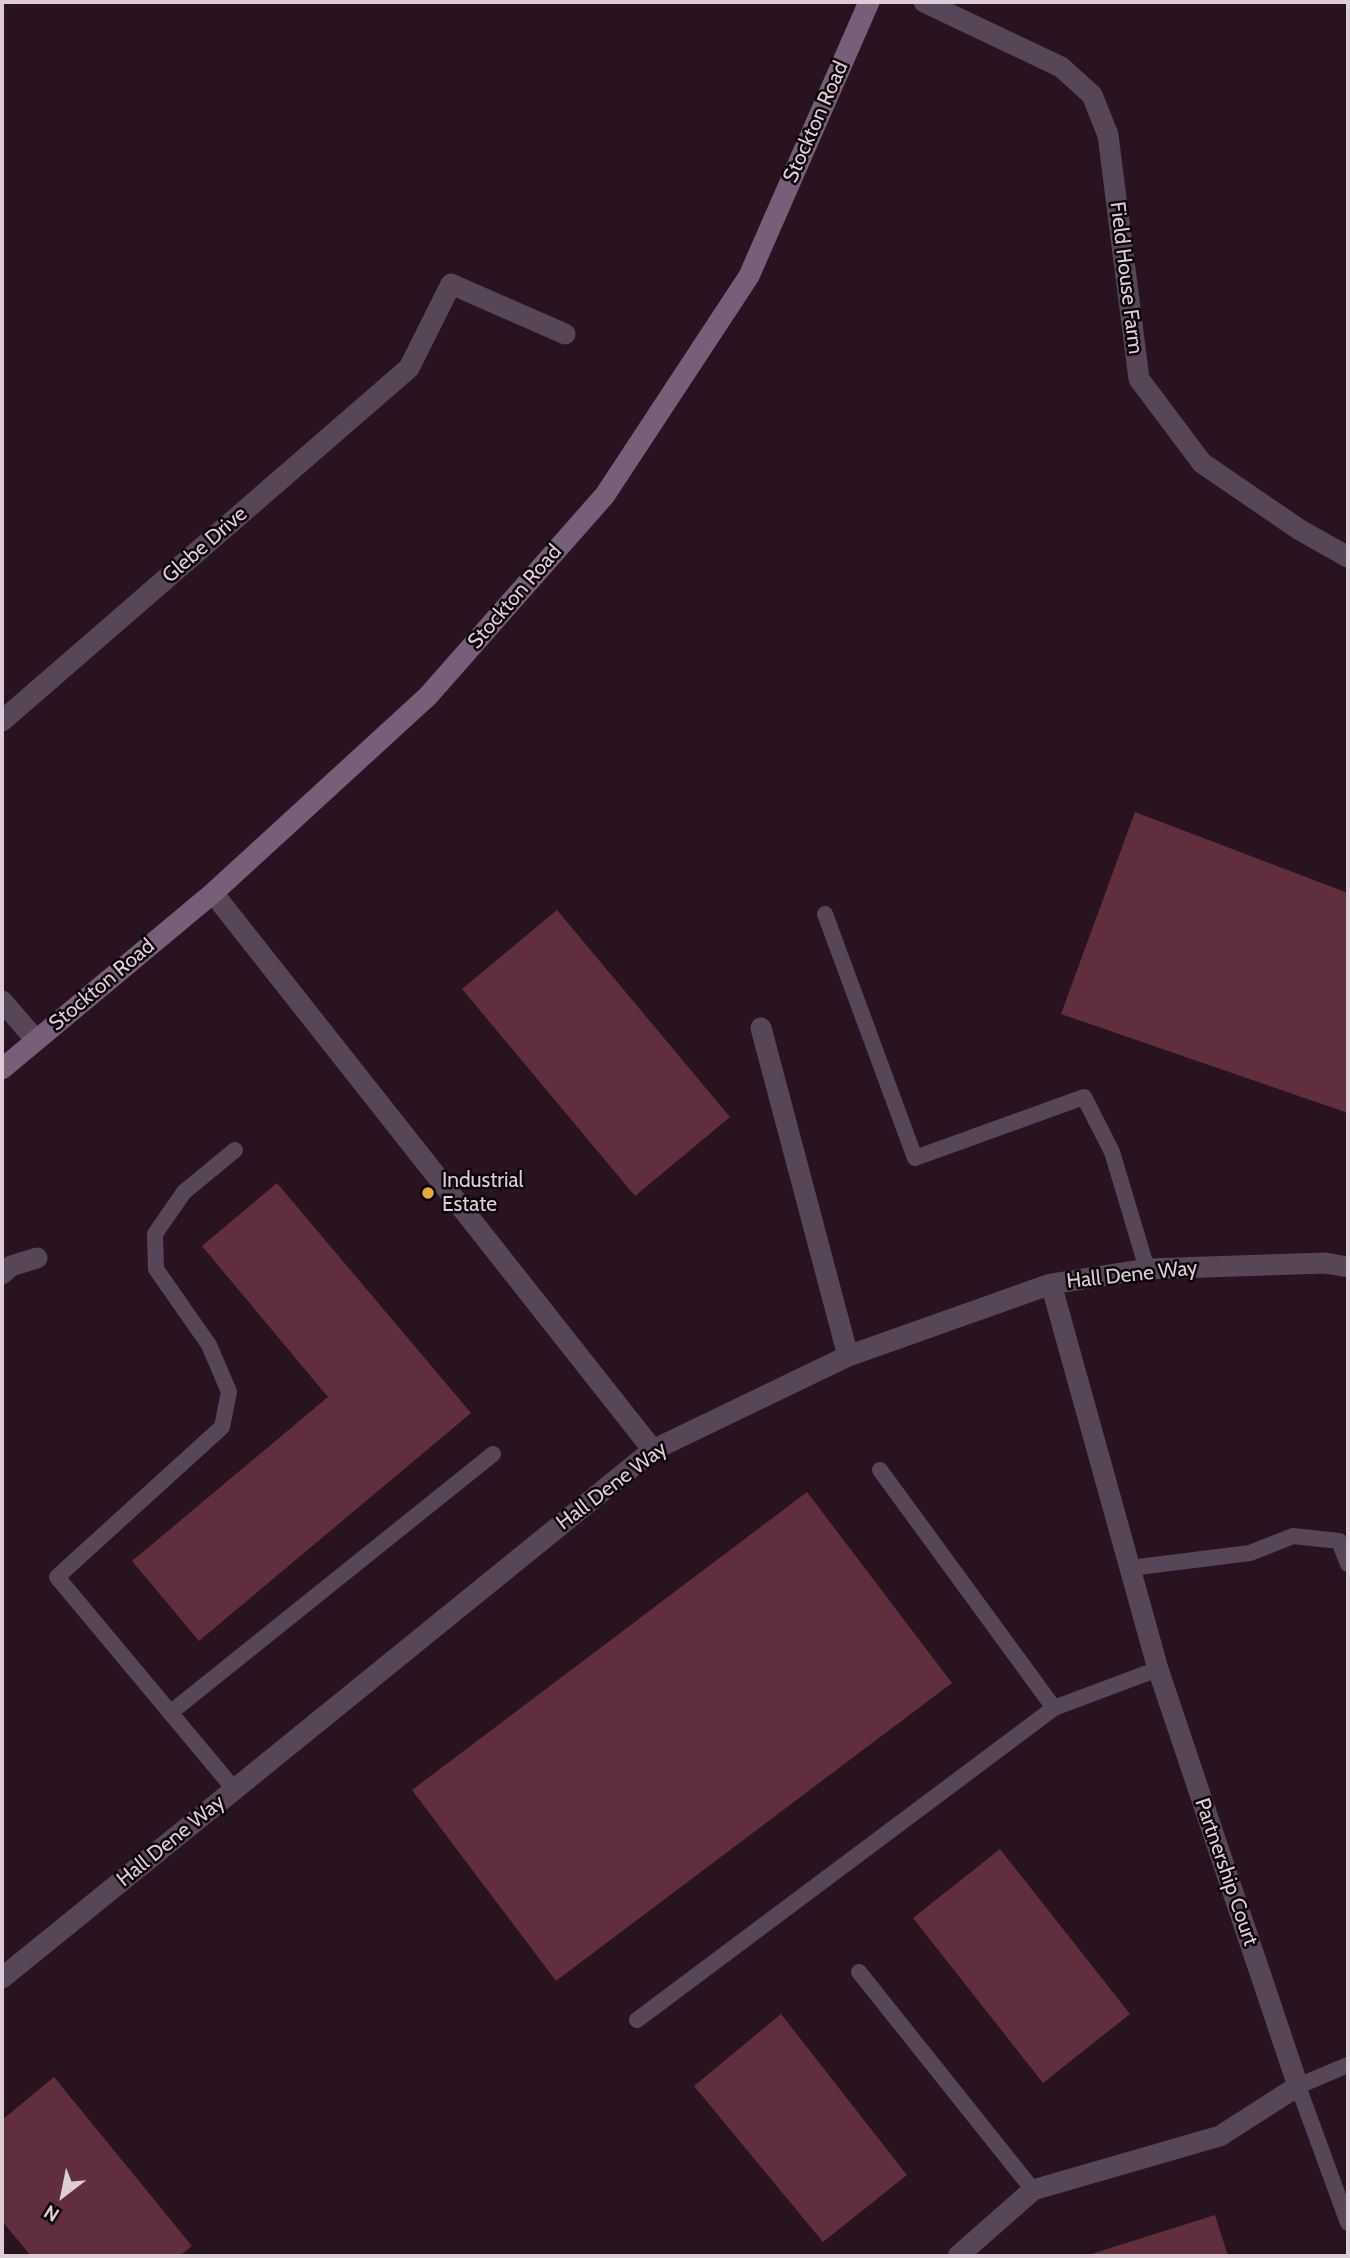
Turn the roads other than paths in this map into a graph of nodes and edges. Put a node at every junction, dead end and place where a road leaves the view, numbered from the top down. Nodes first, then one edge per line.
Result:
1 (869, 2) edge
2 (924, 2) edge
3 (565, 334) dead end
4 (1348, 557) edge
5 (2, 721) edge
6 (213, 893) junction
7 (825, 914) dead end
8 (2, 1001) edge
9 (761, 1028) dead end
10 (36, 1040) junction
11 (2, 1069) edge
12 (235, 1150) dead end
13 (37, 1258) dead end
14 (1348, 1267) edge
15 (1147, 1269) junction
16 (2, 1274) edge
17 (1051, 1284) junction
18 (848, 1356) junction
19 (653, 1450) junction
20 (493, 1454) dead end
21 (880, 1471) dead end
22 (1348, 1564) edge
23 (1129, 1568) junction
24 (1158, 1670) junction
25 (1054, 1708) junction
26 (170, 1713) junction
27 (234, 1789) junction
28 (859, 1972) dead end
29 (2, 1978) edge
30 (637, 2020) dead end
31 (1348, 2065) edge
32 (1298, 2086) junction
33 (1033, 2190) junction
34 (1348, 2223) edge
35 (958, 2256) edge

1 - 6 main road, Stockton Road
2 - 4 street, Field House Farm
3 - 5 street, Glebe Drive
6 - 10 main road, Stockton Road
6 - 19 street
7 - 15 lane
8 - 10 street
9 - 18 street
10 - 11 main road, Stockton Road
12 - 26 lane
13 - 16 street
14 - 15 street, Hall Dene Way
15 - 17 street, Hall Dene Way
17 - 18 street, Hall Dene Way
17 - 23 street, Partnership Court
18 - 19 street, Hall Dene Way
19 - 27 street, Hall Dene Way
20 - 26 lane
21 - 25 lane
22 - 23 lane
23 - 24 street, Partnership Court
24 - 25 lane
24 - 32 street, Partnership Court
25 - 30 lane
26 - 27 lane
27 - 29 street, Hall Dene Way
28 - 33 lane
31 - 32 lane
32 - 33 street
32 - 34 lane
33 - 35 street

